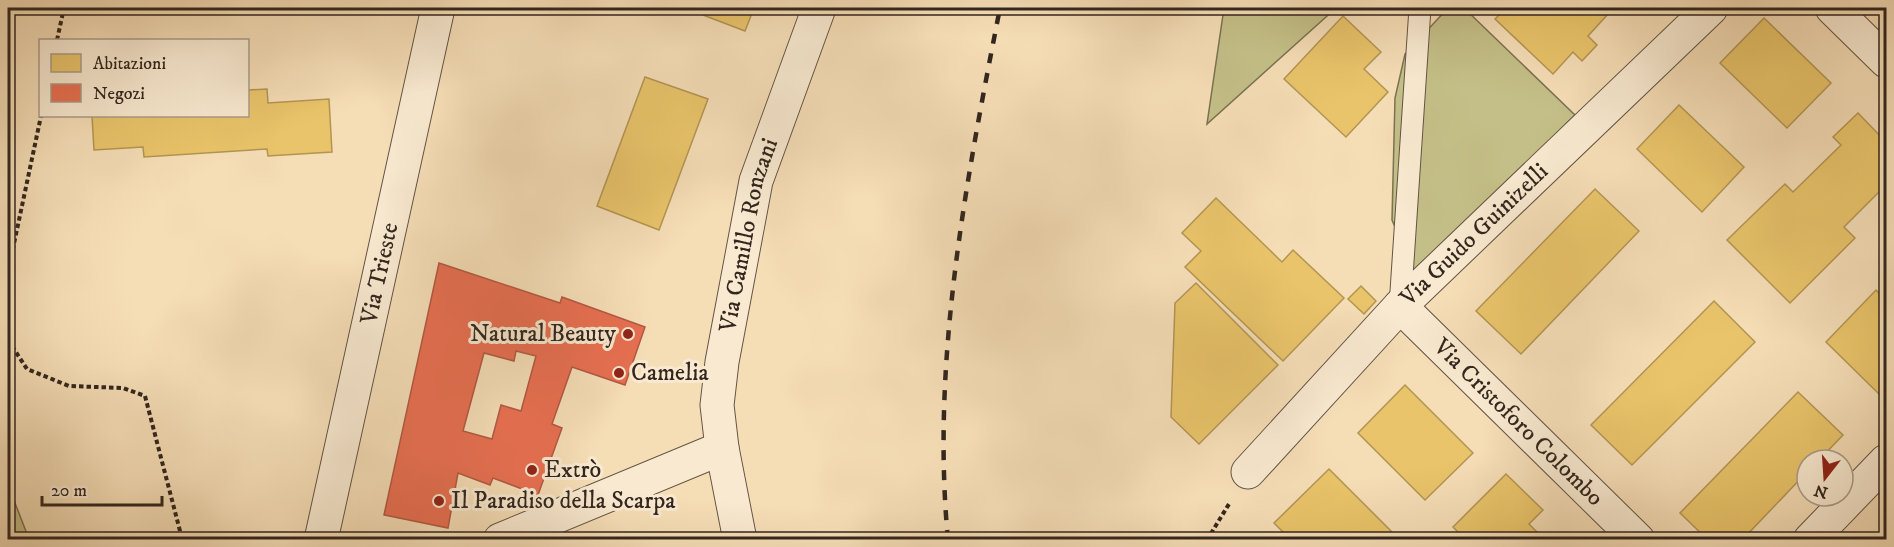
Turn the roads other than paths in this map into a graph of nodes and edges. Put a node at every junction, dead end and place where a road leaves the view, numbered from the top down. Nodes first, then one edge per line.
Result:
1 (438, 8) edge
2 (819, 8) edge
3 (1420, 8) edge
4 (1711, 8) edge
5 (1832, 8) edge
6 (1887, 61) edge
7 (1400, 306) junction
8 (722, 448) junction
9 (1887, 461) edge
10 (1248, 472) dead end
11 (321, 540) edge
12 (500, 540) edge
13 (740, 540) edge
14 (1638, 540) edge
15 (1810, 540) edge

1 - 11 street, Via Trieste
2 - 8 street, Via Camillo Ronzani
3 - 7 lane
4 - 7 street, Via Guido Guinizelli
5 - 6 street
7 - 10 street, Via Guido Guinizelli
7 - 14 street, Via Cristoforo Colombo
8 - 12 street
8 - 13 street, Via Camillo Ronzani
9 - 15 street

